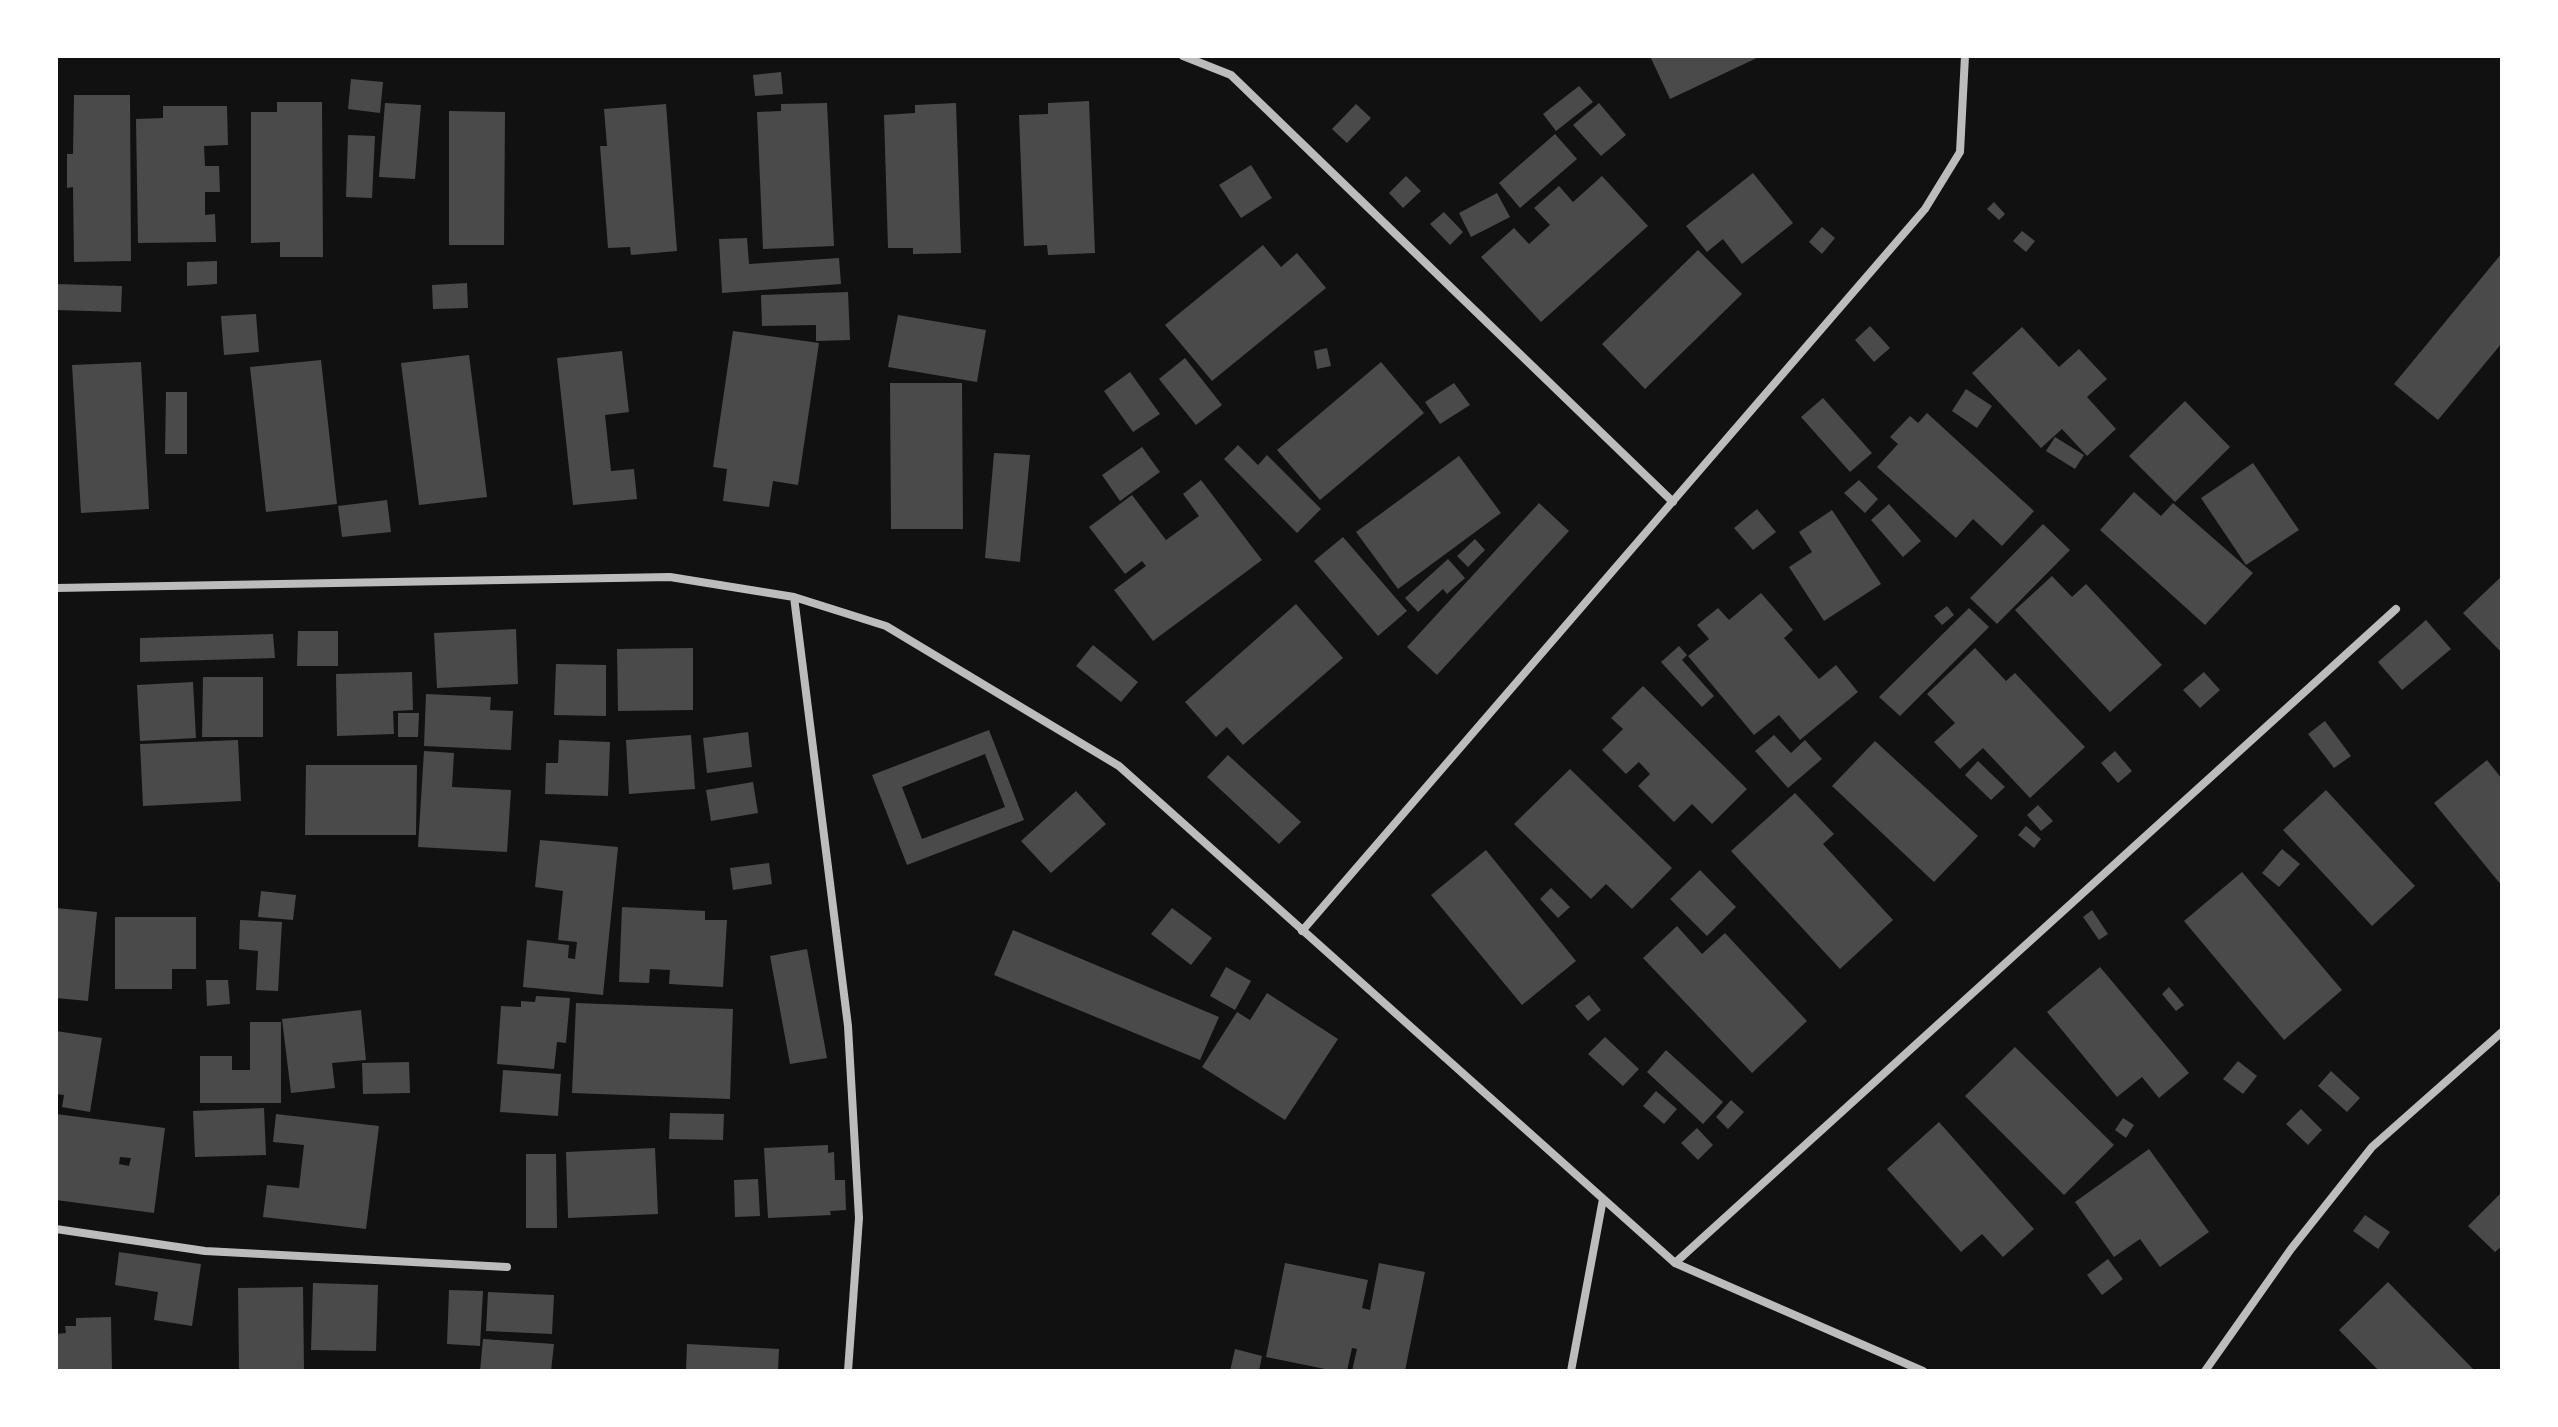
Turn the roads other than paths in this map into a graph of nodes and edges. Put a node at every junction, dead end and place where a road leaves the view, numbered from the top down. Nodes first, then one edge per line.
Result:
1 (1183, 56) edge
2 (1965, 56) edge
3 (1673, 502) junction
4 (56, 588) edge
5 (794, 597) junction
6 (2396, 609) dead end
7 (1302, 931) junction
8 (2502, 1032) edge
9 (1603, 1199) junction
10 (56, 1229) edge
11 (1675, 1263) junction
12 (507, 1267) dead end
13 (848, 1371) edge
14 (1571, 1371) edge
15 (1923, 1371) edge
16 (2205, 1371) edge

1 - 3 street
2 - 3 street
3 - 7 street
4 - 5 street
5 - 7 street
5 - 13 street
6 - 11 street
7 - 9 street
8 - 16 street
9 - 11 street
9 - 14 street
10 - 12 street
11 - 15 street

